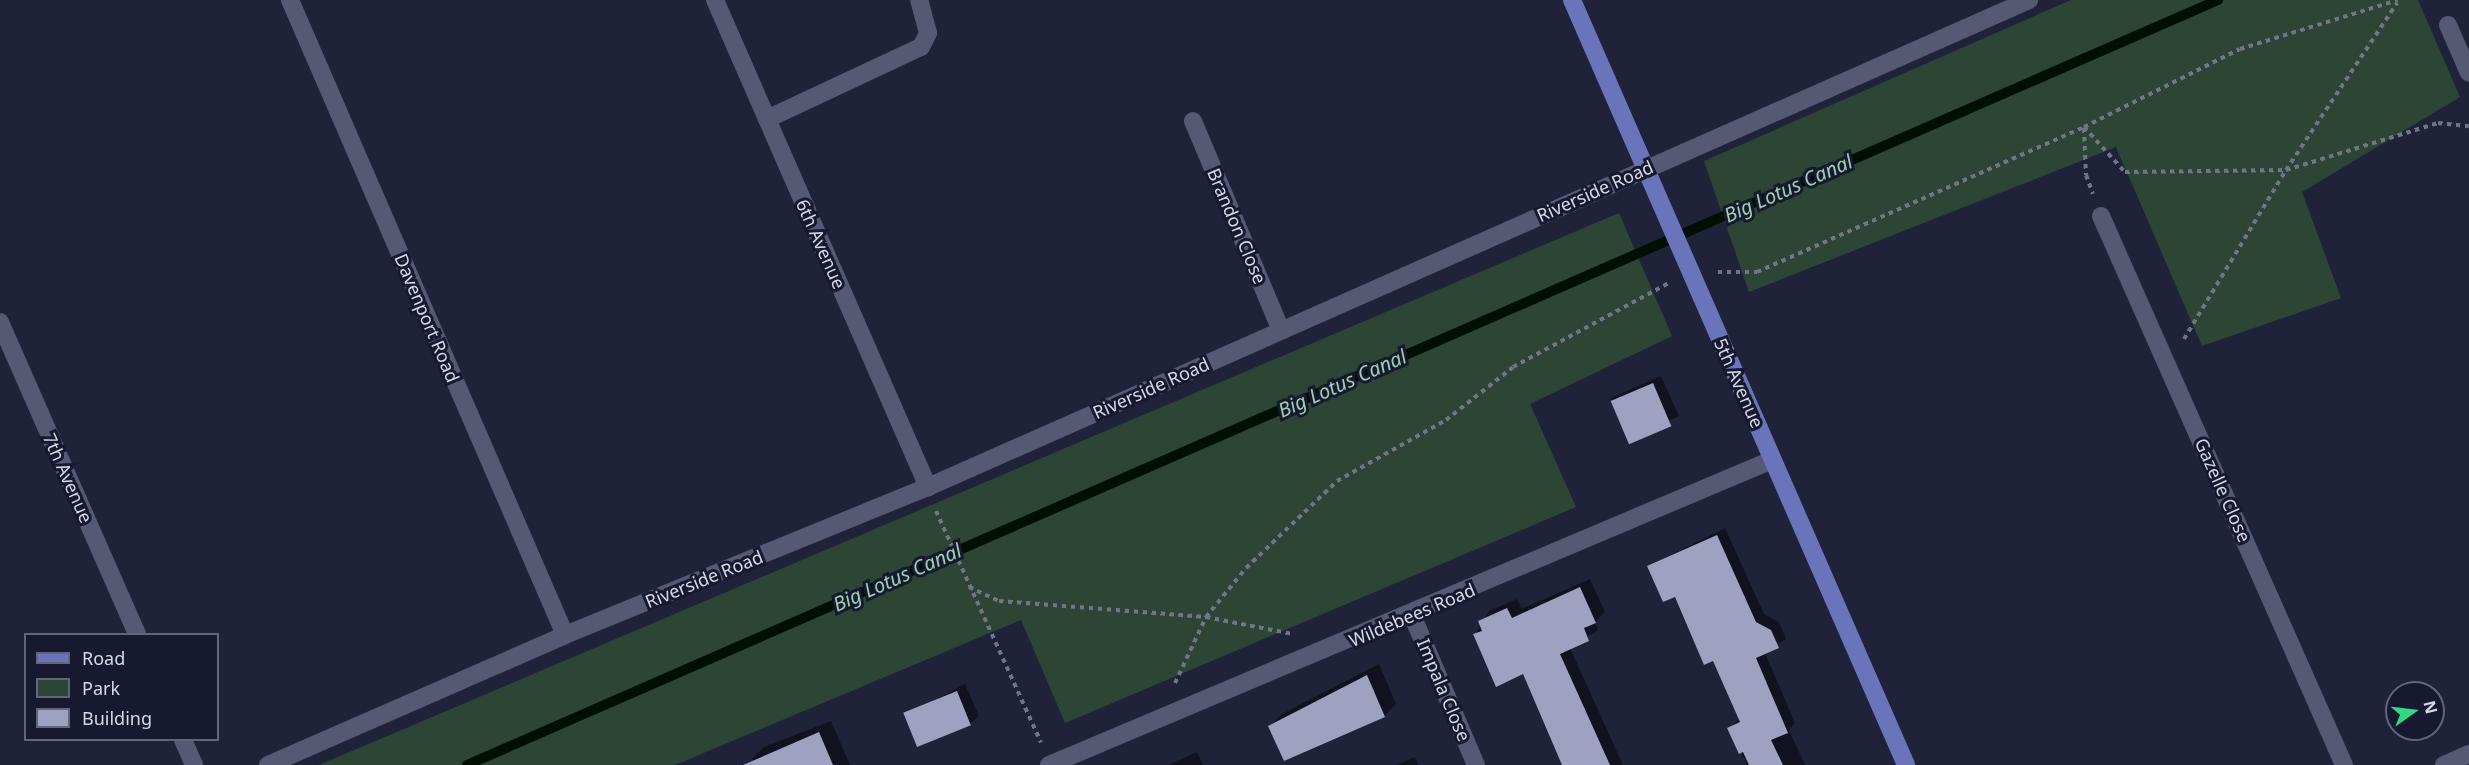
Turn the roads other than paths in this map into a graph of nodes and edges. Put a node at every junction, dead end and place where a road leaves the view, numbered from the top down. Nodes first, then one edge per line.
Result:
1 (290, 0) edge
2 (715, 0) edge
3 (919, 0) edge
4 (1572, 0) edge
5 (2017, 2) edge
6 (2448, 25) dead end
7 (2469, 73) edge
8 (767, 119) junction
9 (1193, 122) dead end
10 (1645, 169) junction
11 (2101, 216) road end
12 (0, 322) edge
13 (1281, 330) junction
14 (1772, 460) junction
15 (928, 487) junction
16 (1412, 615) junction
17 (137, 633) edge
18 (565, 635) junction
19 (183, 741) edge
20 (2469, 754) edge
21 (194, 765) edge
22 (268, 765) edge
23 (1050, 765) edge
24 (1476, 765) edge
25 (1906, 765) edge
26 (2344, 765) edge
27 (2444, 765) edge

1 - 18 street, Davenport Road
2 - 8 street, 6th Avenue
3 - 8 street
4 - 10 main road, 5th Avenue
5 - 10 street, Riverside Road
6 - 7 street
8 - 15 street, 6th Avenue
9 - 13 street, Brandon Close
10 - 13 street, Riverside Road
10 - 14 main road, 5th Avenue
11 - 26 street, Gazelle Close
12 - 17 street, 7th Avenue
13 - 15 street, Riverside Road
14 - 16 street, Wildebees Road
14 - 25 main road, 5th Avenue
15 - 18 street, Riverside Road
16 - 23 street, Wildebees Road
16 - 24 street, Impala Close
18 - 22 street, Riverside Road
19 - 21 street
20 - 27 street

